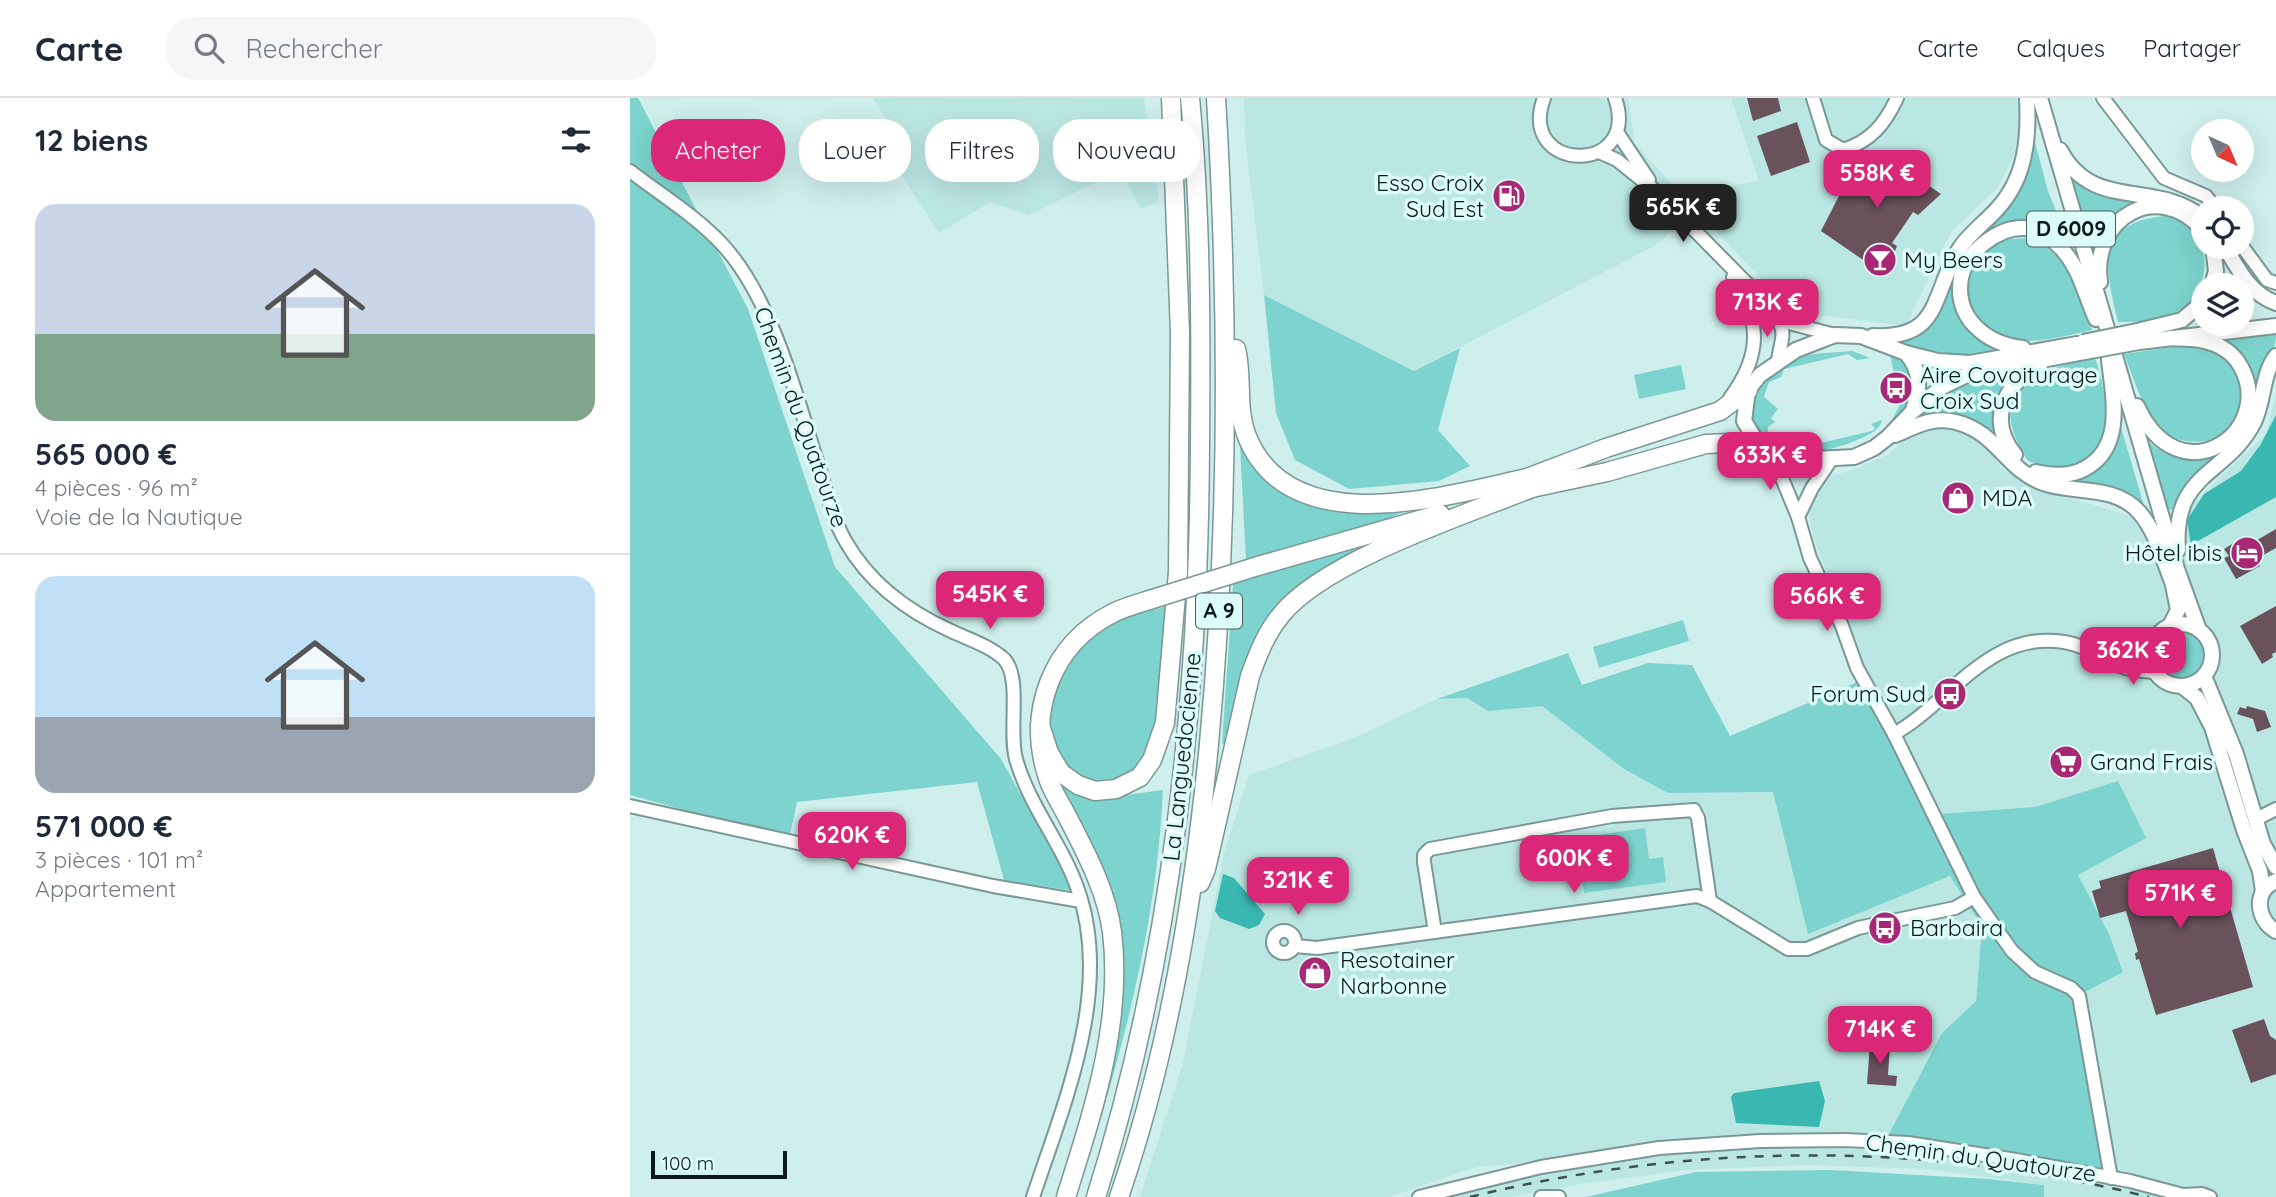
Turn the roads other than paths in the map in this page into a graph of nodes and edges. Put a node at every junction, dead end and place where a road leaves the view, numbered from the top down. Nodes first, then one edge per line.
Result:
1 (1171, 98) edge
2 (1190, 98) edge
3 (1216, 98) edge
4 (1616, 98) edge
5 (1813, 98) edge
6 (1897, 98) edge
7 (2026, 98) edge
8 (2103, 98) edge
9 (2038, 101) edge
10 (1540, 102) edge
11 (1617, 132) junction
12 (1599, 152) junction
13 (630, 171) edge
14 (1657, 192) junction
15 (2204, 196) edge
16 (2191, 209) edge
17 (2191, 218) edge
18 (1719, 257) junction
19 (2232, 259) edge
20 (2252, 259) edge
21 (2276, 283) edge
22 (2276, 303) edge
23 (1225, 309) junction
24 (1774, 311) junction
25 (2191, 312) edge
26 (2276, 317) edge
27 (2254, 319) edge
28 (2276, 326) edge
29 (2191, 327) edge
30 (2104, 330) junction
31 (1835, 335) junction
32 (1861, 336) junction
33 (2138, 336) junction
34 (2171, 338) junction
35 (2078, 348) junction
36 (2039, 349) junction
37 (1906, 354) junction
38 (2276, 356) edge
39 (2052, 357) junction
40 (2112, 359) junction
41 (1778, 361) junction
42 (1748, 390) junction
43 (1720, 411) junction
44 (1913, 411) junction
45 (1887, 438) junction
46 (1766, 451) junction
47 (1831, 460) junction
48 (1534, 482) junction
49 (1798, 517) junction
50 (2177, 569) junction
51 (2176, 593) junction
52 (2170, 626) junction
53 (2199, 630) junction
54 (2150, 653) junction
55 (2120, 666) junction
56 (2155, 672) junction
57 (2204, 676) junction
58 (2182, 686) junction
59 (1040, 725) junction
60 (1894, 734) junction
61 (630, 806) edge
62 (2276, 809) edge
63 (2256, 819) junction
64 (2276, 867) edge
65 (2276, 881) edge
66 (2263, 891) junction
67 (1974, 897) junction
68 (1081, 901) junction
69 (1710, 901) junction
70 (1188, 911) junction
71 (2275, 931) edge
72 (1435, 932) junction
73 (1295, 946) dead end
74 (2111, 1178) junction
75 (1033, 1197) edge
76 (1066, 1197) edge
77 (1096, 1197) edge
78 (1119, 1197) edge
79 (1419, 1197) edge
80 (1541, 1197) edge
81 (1559, 1197) edge
82 (2210, 1197) edge

1 - 59 highway
2 - 77 highway, La Languedocienne / A 9
3 - 23 highway, La Languedocienne / A 9
4 - 11 street
5 - 6 street
7 - 32 main road
8 - 15 street
9 - 16 main road, D 6009
9 - 30 main road, D 6009
10 - 12 street
11 - 12 street
11 - 14 street
12 - 14 street
13 - 68 street, Chemin du Quatourze
14 - 18 street
17 - 30 main road
18 - 24 street
18 - 43 street
19 - 22 main road
20 - 21 street
23 - 48 highway
23 - 70 highway, La Languedocienne / A 9
24 - 31 street
24 - 41 street
25 - 33 main road
26 - 27 main road
28 - 34 main road, D 6009
29 - 33 main road, D 6009
30 - 36 main road
30 - 40 main road, D 6009
31 - 32 main road, D 6009
31 - 41 main road, D 6009
32 - 37 main road, D 6009
33 - 34 main road, D 6009
33 - 35 main road, D 6009, bridge
34 - 40 main road
35 - 36 main road, D 6009
35 - 39 main road, D 6009
36 - 37 main road, D 6009
37 - 44 main road
38 - 50 main road
39 - 40 main road, D 6009
39 - 44 main road, D 6009
40 - 50 main road
40 - 51 main road
41 - 42 main road, D 6009
42 - 43 highway
42 - 46 main road
43 - 48 highway
44 - 45 main road, D 6009
45 - 47 main road, D 6009
45 - 51 main road
46 - 47 main road, D 6009
46 - 48 highway
46 - 49 street
47 - 49 street
48 - 59 highway, bridge
48 - 70 highway
49 - 60 street
50 - 53 main road
51 - 52 main road
52 - 53 main road
52 - 54 main road
53 - 57 main road
54 - 55 street
54 - 56 main road
55 - 56 street
55 - 60 street
56 - 58 main road
57 - 58 main road
57 - 63 main road
58 - 66 main road
59 - 76 highway
60 - 67 street
61 - 68 street
62 - 63 street
63 - 64 main road
65 - 66 main road
66 - 71 main road
67 - 69 street
67 - 74 street
68 - 75 street, Chemin du Quatourze
69 - 72 street
69 - 72 street
70 - 78 highway, La Languedocienne / A 9
72 - 73 street
74 - 79 street, Chemin du Quatourze
74 - 82 street, Chemin du Quatourze
80 - 81 street

